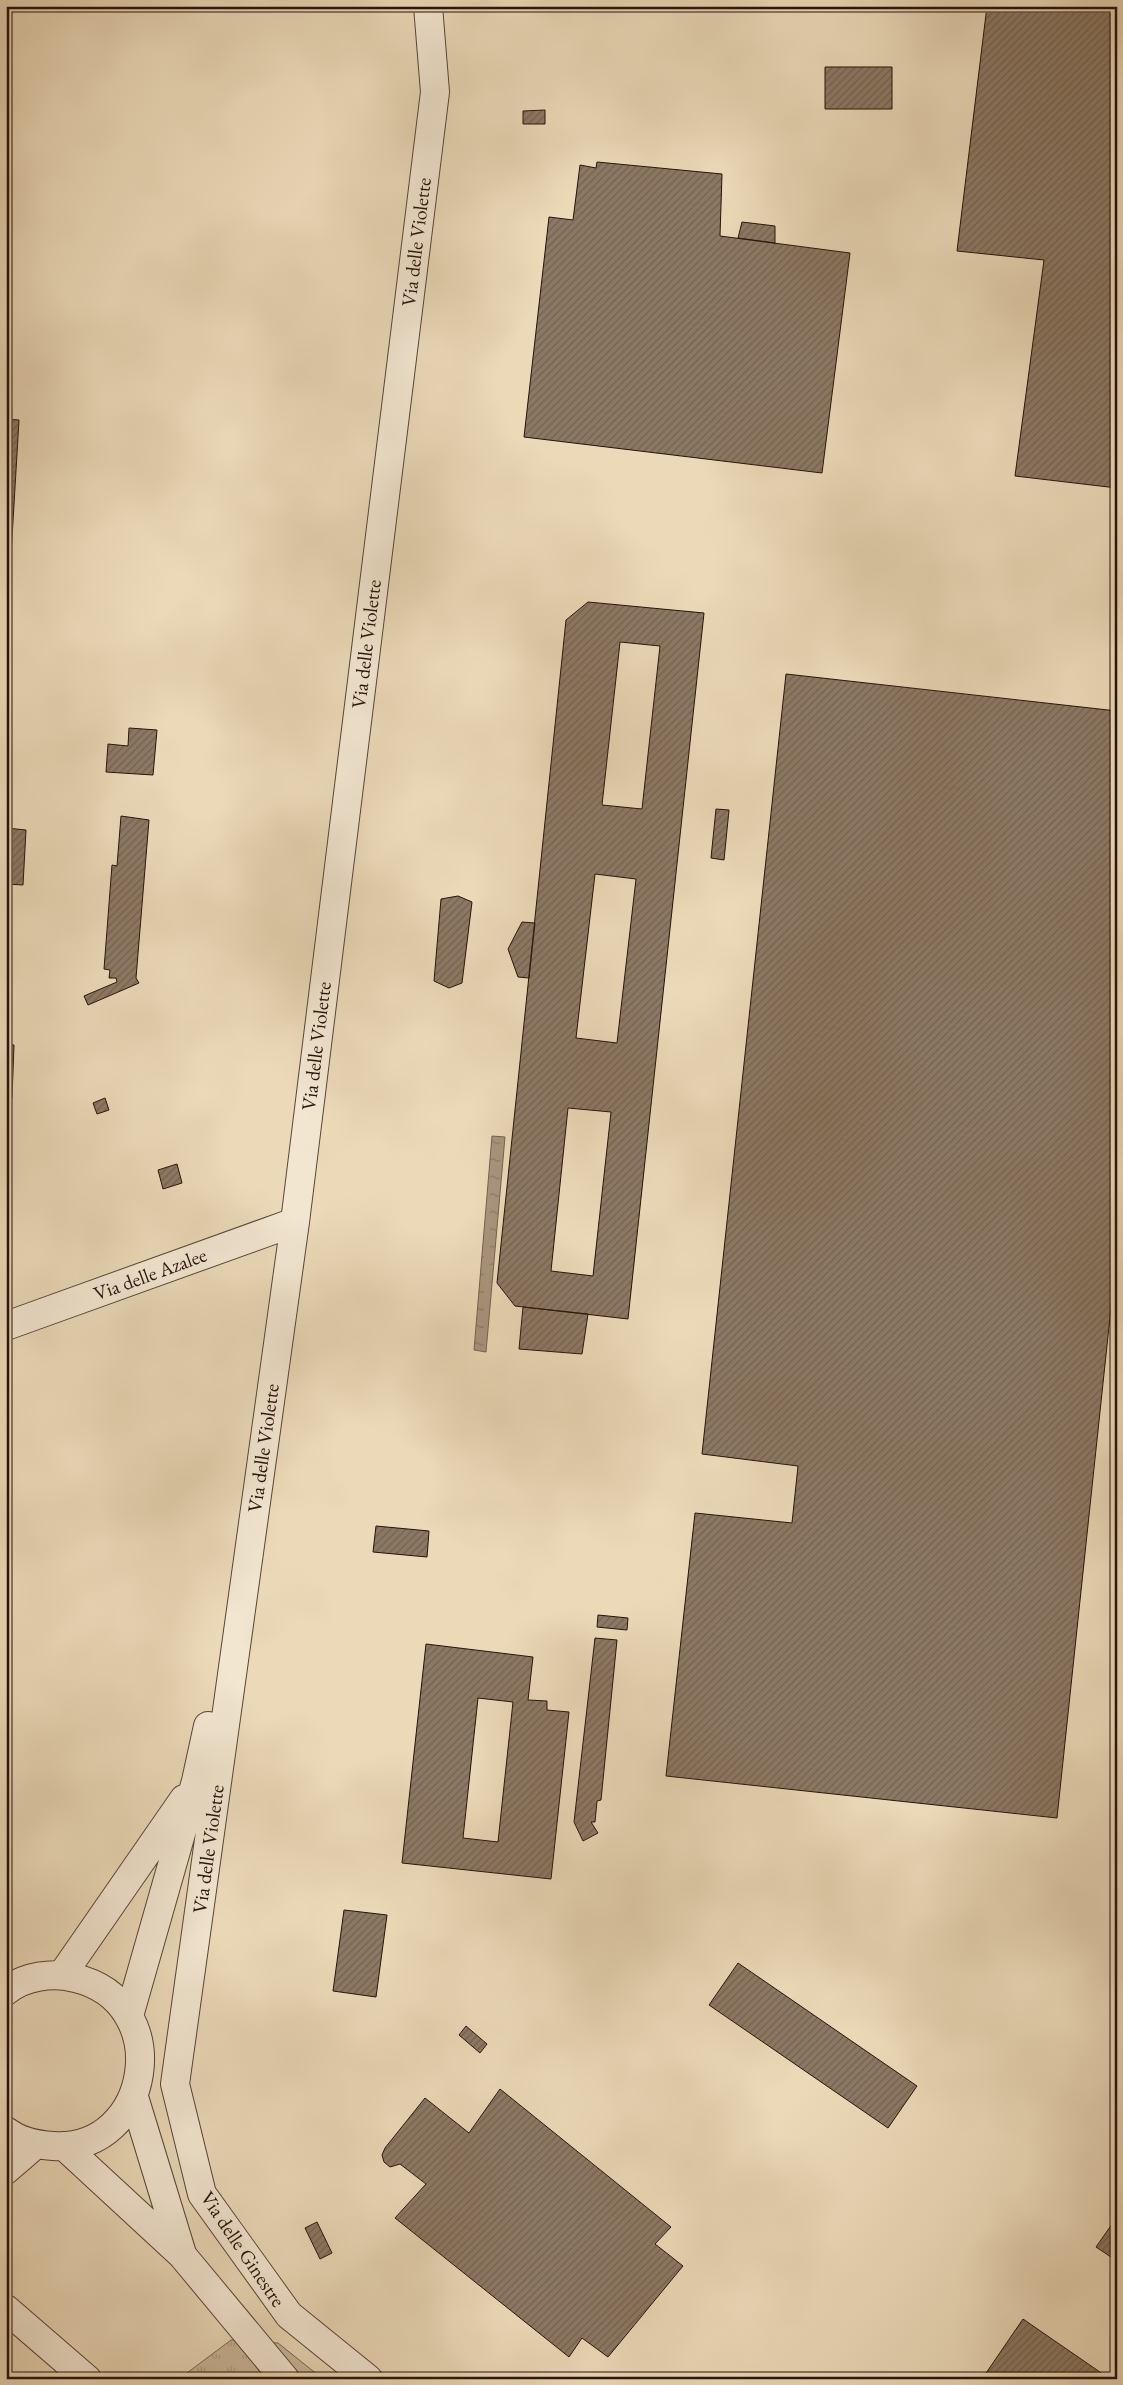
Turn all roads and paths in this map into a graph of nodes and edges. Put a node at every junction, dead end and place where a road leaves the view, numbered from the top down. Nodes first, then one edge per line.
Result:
1 (428, 6) edge
2 (294, 1222) junction
3 (6, 1326) edge
4 (253, 1523) junction
5 (196, 1782) junction
6 (62, 1974) junction
7 (6, 1991) edge
8 (129, 2016) junction
9 (175, 2084) joint
10 (134, 2097) junction
11 (6, 2131) edge
12 (35, 2145) junction
13 (64, 2146) junction
14 (6, 2170) edge
15 (182, 2255) junction
16 (6, 2308) edge
17 (87, 2379) edge
18 (284, 2379) edge
19 (368, 2379) edge

1 - 2 street, Via delle Violette
2 - 3 street, Via delle Azalee
2 - 4 street, Via delle Violette
4 - 5 street
4 - 9 street, Via delle Violette
5 - 6 street
5 - 8 street
6 - 7 street
6 - 8 street
8 - 10 street
9 - 19 street, Via delle Ginestre
10 - 13 street
10 - 15 street
11 - 12 street
12 - 13 street
12 - 14 street
13 - 15 street
15 - 18 street
16 - 17 street

